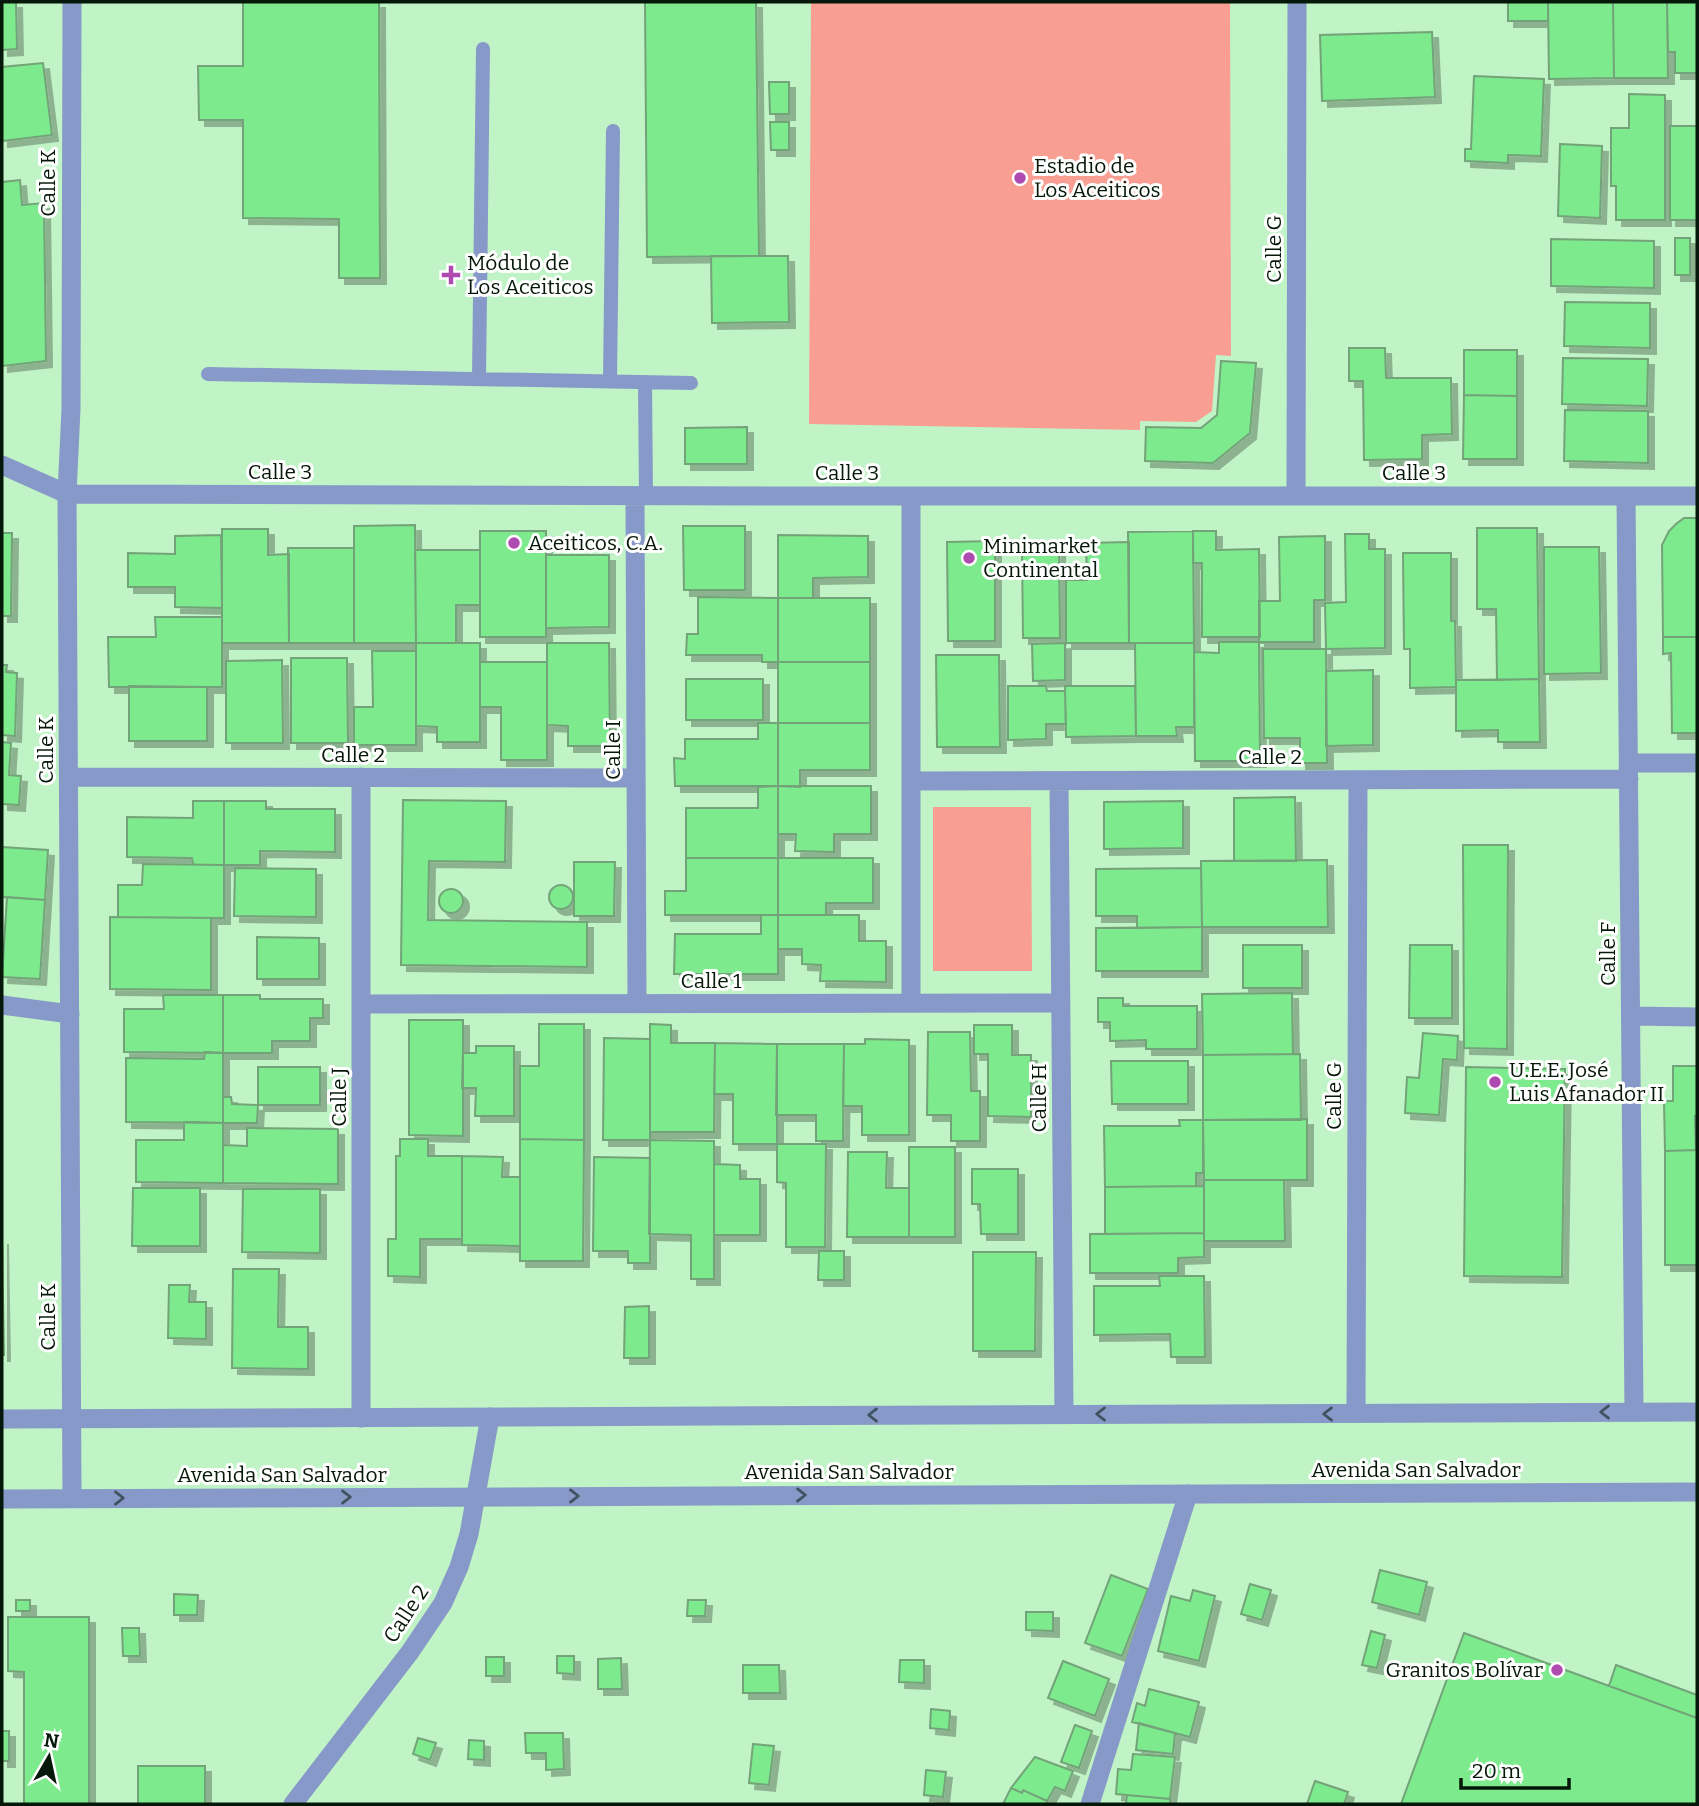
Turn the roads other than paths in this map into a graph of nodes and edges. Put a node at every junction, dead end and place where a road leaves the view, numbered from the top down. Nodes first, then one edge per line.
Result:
1 (72, 2) edge
2 (1297, 2) edge
3 (483, 49) dead end
4 (613, 131) dead end
5 (208, 374) dead end
6 (479, 379) junction
7 (610, 381) junction
8 (645, 382) junction
9 (691, 383) dead end
10 (2, 465) edge
11 (67, 494) junction
12 (641, 496) junction
13 (911, 496) junction
14 (1296, 496) junction
15 (1626, 496) junction
16 (1697, 496) edge
17 (1697, 763) edge
18 (1628, 771) junction
19 (69, 777) junction
20 (361, 777) junction
21 (636, 778) junction
22 (1059, 780) junction
23 (1358, 780) junction
24 (911, 781) junction
25 (911, 1003) junction
26 (1061, 1003) junction
27 (362, 1004) junction
28 (637, 1004) junction
29 (2, 1005) edge
30 (70, 1014) junction
31 (1631, 1016) junction
32 (1697, 1017) edge
33 (1634, 1412) junction
34 (1697, 1412) edge
35 (1356, 1413) junction
36 (1064, 1414) junction
37 (490, 1417) junction
38 (362, 1418) junction
39 (2, 1419) edge
40 (71, 1419) junction
41 (1697, 1492) edge
42 (1188, 1494) junction
43 (476, 1497) junction
44 (72, 1498) junction
45 (2, 1499) edge
46 (293, 1804) edge
47 (1090, 1804) edge

1 - 11 street, Calle K
2 - 14 street, Calle G
3 - 6 lane
4 - 7 lane
5 - 6 lane
6 - 7 lane
7 - 8 lane
8 - 9 lane
8 - 12 lane
10 - 11 street, Calle 3
11 - 12 street, Calle 3
11 - 19 street, Calle K
12 - 13 street, Calle 3
12 - 21 street, Calle I
13 - 14 street, Calle 3
13 - 24 street
14 - 15 street, Calle 3
15 - 16 street, Calle 3
15 - 18 street, Calle F
17 - 18 street, Calle 2
18 - 23 street, Calle 2
18 - 31 street, Calle F
19 - 20 street, Calle 2
19 - 30 street, Calle K
20 - 21 street, Calle 2
20 - 27 street, Calle J
21 - 28 street, Calle I
22 - 23 street, Calle 2
22 - 24 street, Calle 2
22 - 26 street, Calle H
23 - 35 street, Calle G
24 - 25 street
25 - 26 street, Calle 1
25 - 28 street, Calle 1
26 - 36 street, Calle H
27 - 28 street, Calle 1
27 - 38 street, Calle J
29 - 30 street
30 - 40 street, Calle K
31 - 32 street
31 - 33 street, Calle F
33 - 34 street
33 -> 35 street
35 -> 36 street
36 -> 37 street
37 - 38 street
37 - 43 street, Calle 2
38 - 40 street
39 - 40 street
40 - 44 street, Calle K
41 - 42 street, Avenida San Salvador
43 -> 42 street, Avenida San Salvador
42 - 47 street
44 -> 43 street, Avenida San Salvador
43 - 46 street, Calle 2
44 - 45 street, Avenida San Salvador

